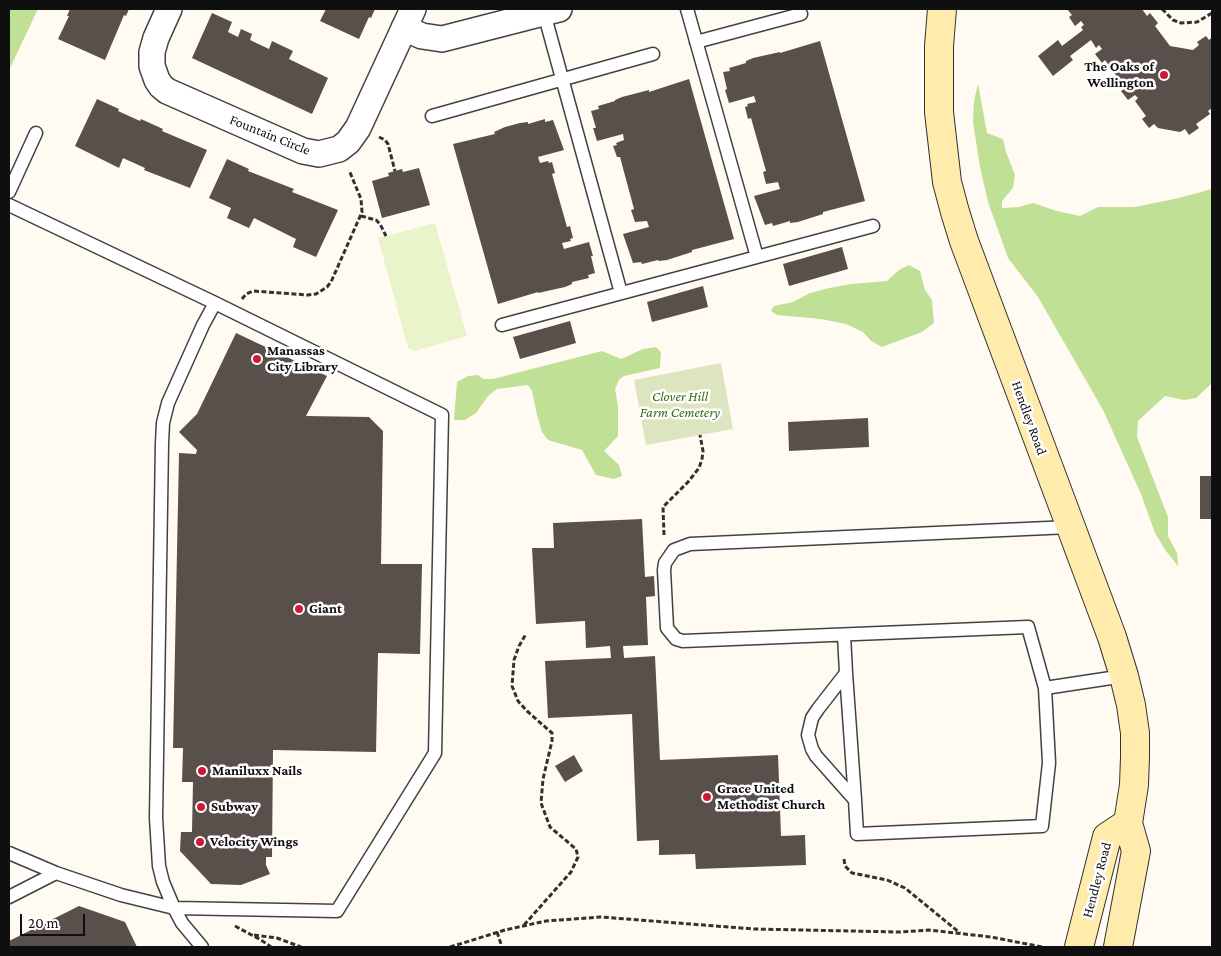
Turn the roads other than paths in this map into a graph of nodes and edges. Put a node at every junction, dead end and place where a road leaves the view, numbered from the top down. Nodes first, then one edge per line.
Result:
1 (169, 9) edge
2 (687, 9) edge
3 (942, 9) edge
4 (551, 11) edge
5 (801, 14) dead end
6 (408, 18) edge
7 (696, 42) junction
8 (653, 54) dead end
9 (563, 80) junction
10 (432, 116) dead end
11 (36, 133) dead end
12 (9, 192) edge
13 (9, 205) edge
14 (874, 226) dead end
15 (757, 257) junction
16 (621, 293) junction
17 (215, 303) junction
18 (502, 325) dead end
19 (1070, 528) junction
20 (844, 635) junction
21 (846, 673) junction
22 (1124, 676) junction
23 (1045, 688) junction
24 (854, 800) junction
25 (1128, 823) junction
26 (9, 853) edge
27 (56, 873) junction
28 (9, 897) edge
29 (174, 908) junction
30 (202, 947) edge
31 (1079, 947) edge
32 (1118, 947) edge

1 - 6 street, Fountain Circle
2 - 7 lane
3 - 19 street, Hendley Road
4 - 6 street
4 - 9 lane
5 - 7 lane
7 - 15 lane
8 - 9 lane
9 - 10 lane
9 - 16 lane
11 - 12 lane
13 - 17 lane
14 - 15 lane
15 - 16 lane
16 - 18 lane
17 - 29 lane
17 - 29 lane
19 - 20 lane
19 - 22 street, Hendley Road
20 - 21 lane
20 - 23 lane
21 - 24 lane
21 - 24 lane
22 - 23 lane
22 - 25 street, Hendley Road
23 - 24 lane
25 - 31 street, Hendley Road
25 - 32 street, Hendley Road
26 - 27 lane
27 - 28 lane
27 - 29 lane
29 - 30 lane

